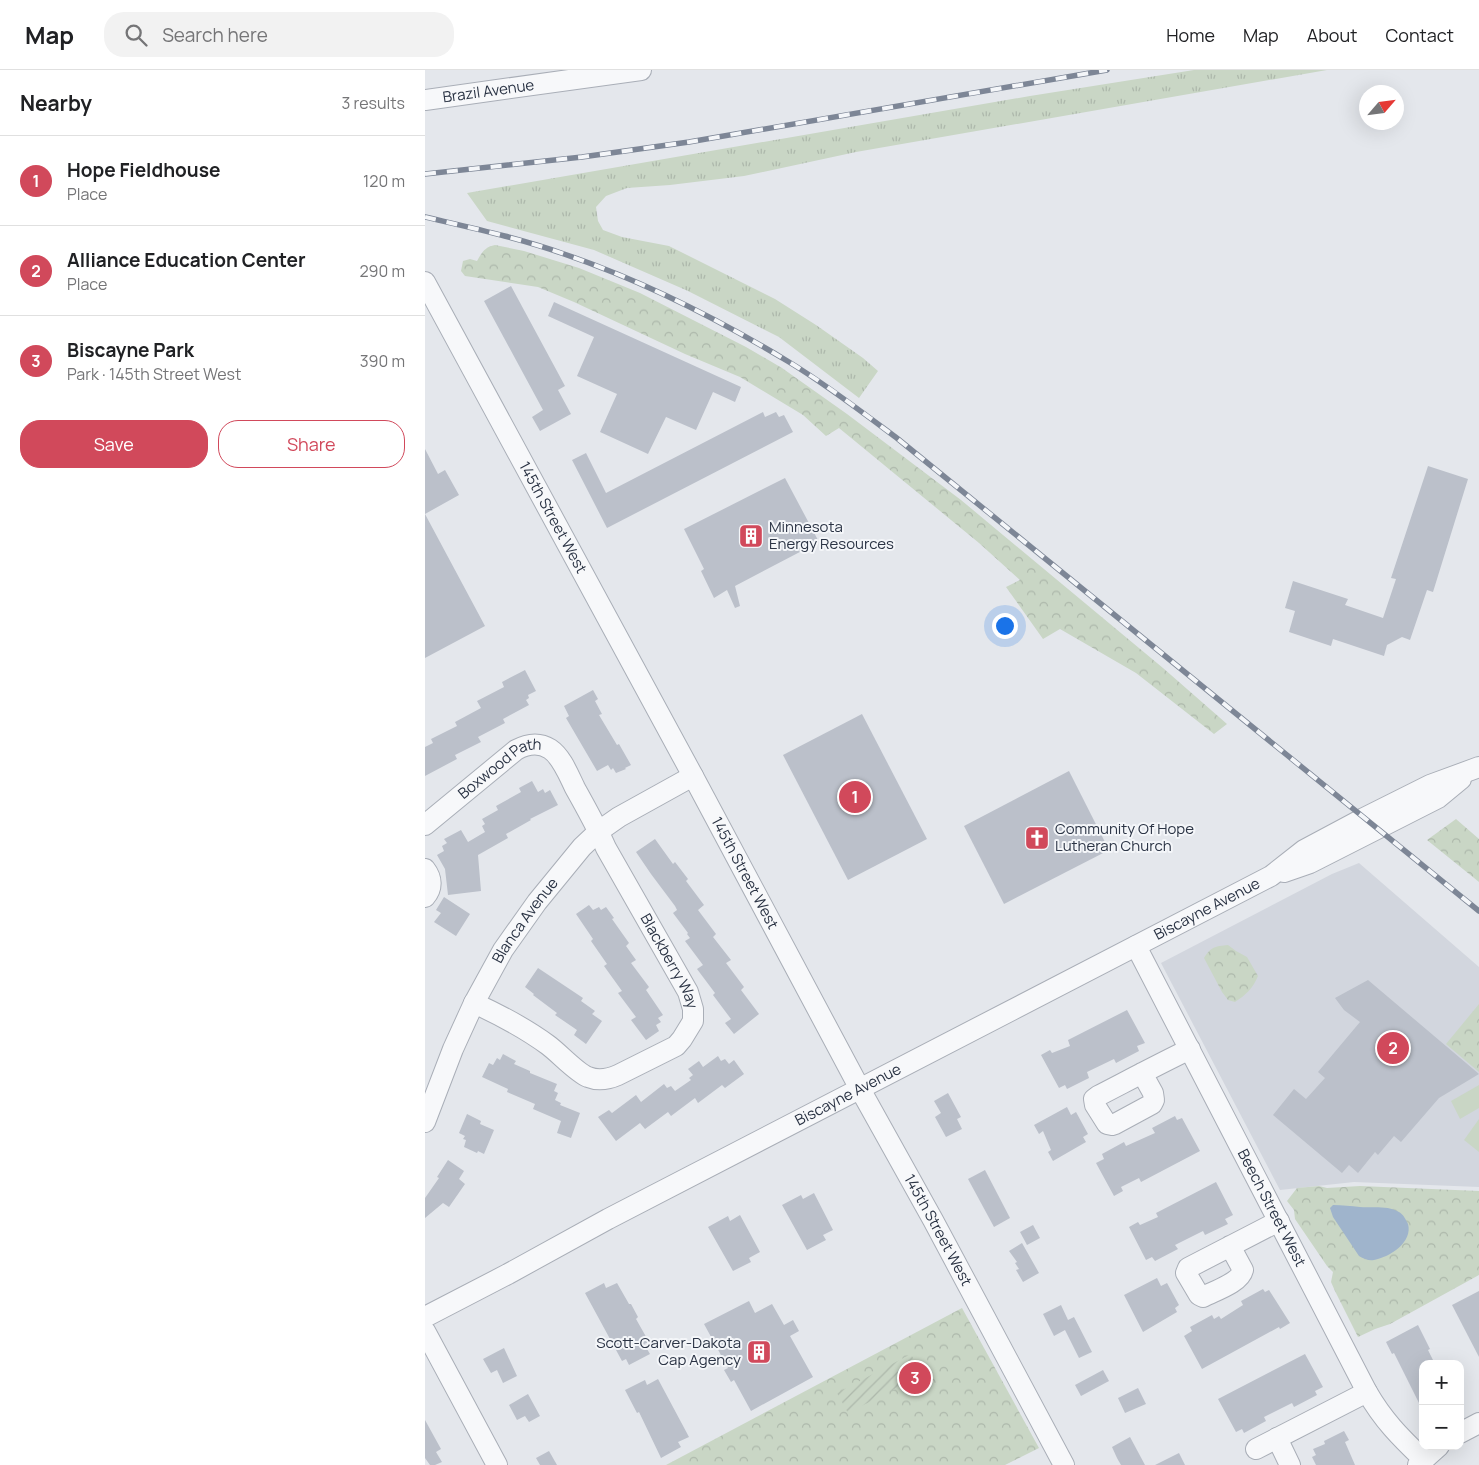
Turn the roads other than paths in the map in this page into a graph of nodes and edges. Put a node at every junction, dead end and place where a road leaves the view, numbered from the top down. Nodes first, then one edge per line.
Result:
1 (641, 70) edge
2 (425, 100) edge
3 (425, 282) edge
4 (1476, 769) edge
5 (693, 776) junction
6 (425, 825) edge
7 (599, 830) junction
8 (425, 869) edge
9 (425, 897) edge
10 (1136, 946) junction
11 (474, 1003) junction
12 (1190, 1049) junction
13 (1142, 1073) dead end
14 (860, 1089) junction
15 (425, 1122) edge
16 (1279, 1220) junction
17 (1230, 1246) dead end
18 (425, 1317) edge
19 (425, 1331) edge
20 (1367, 1392) junction
21 (1479, 1423) edge
22 (1464, 1431) edge
23 (1277, 1438) junction
24 (1256, 1449) dead end
25 (1434, 1450) edge
26 (1421, 1462) edge
27 (497, 1465) edge
28 (1064, 1465) edge
29 (1291, 1465) edge

1 - 2 street, Brazil Avenue
3 - 5 street, 145th Street West
4 - 10 street, Biscayne Avenue
5 - 7 street, Blanca Avenue
5 - 14 street, 145th Street West
6 - 7 street, Boxwood Path
7 - 11 street, Blanca Avenue
7 - 11 street, Blackberry Way
8 - 9 street
10 - 12 street, Beech Street West
10 - 14 street, Biscayne Avenue
11 - 15 street, Blanca Avenue
12 - 13 street
12 - 16 street, Beech Street West
14 - 18 street, Biscayne Avenue
14 - 28 street, 145th Street West
16 - 17 street
16 - 20 street, Beech Street West
19 - 27 street
20 - 23 street
20 - 26 street, Beech Street West
21 - 22 street
23 - 24 street
23 - 29 street
25 - 26 street

